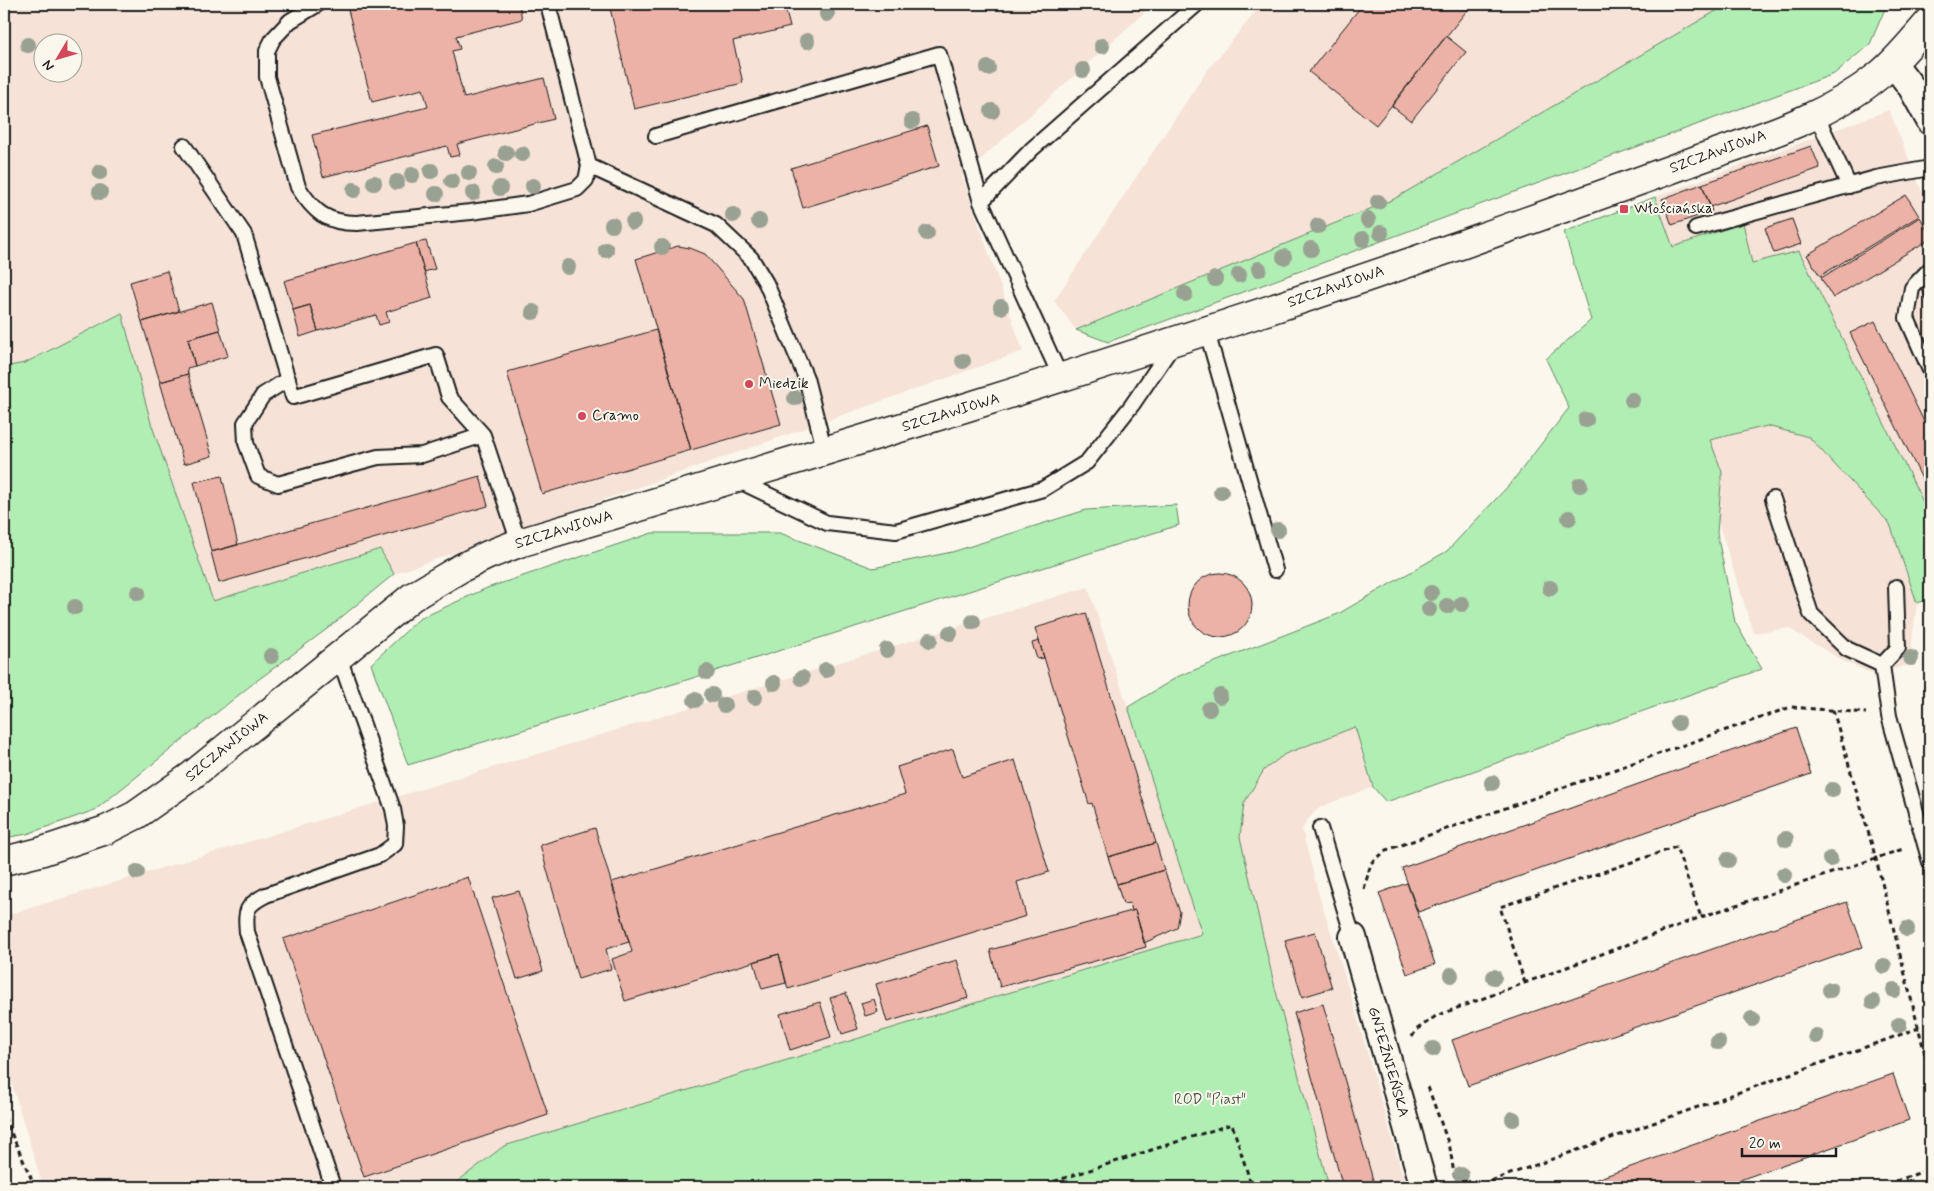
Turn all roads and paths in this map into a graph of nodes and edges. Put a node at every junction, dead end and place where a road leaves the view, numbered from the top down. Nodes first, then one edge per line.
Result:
1 (318, 4) edge
2 (548, 4) edge
3 (1196, 4) edge
4 (1930, 21) edge
5 (1893, 63) junction
6 (1816, 114) junction
7 (1930, 121) edge
8 (656, 136) dead end
9 (184, 146) dead end
10 (589, 166) junction
11 (1930, 168) edge
12 (1849, 186) junction
13 (981, 202) junction
14 (1696, 228) dead end
15 (1930, 269) edge
16 (1206, 332) junction
17 (1175, 342) junction
18 (1930, 370) edge
19 (1060, 378) junction
20 (288, 379) junction
21 (484, 435) junction
22 (825, 452) junction
23 (735, 479) junction
24 (1772, 499) dead end
25 (519, 543) junction
26 (1275, 570) dead end
27 (1896, 587) dead end
28 (339, 657) junction
29 (1882, 665) junction
30 (1833, 710) junction
31 (1889, 716) junction
32 (1320, 828) dead end
33 (1924, 840) junction
34 (1876, 859) junction
35 (4, 861) edge
36 (1930, 862) edge
37 (1701, 917) junction
38 (1352, 937) junction
39 (1525, 982) junction
40 (1919, 1028) junction
41 (1411, 1039) dead end
42 (1930, 1074) edge
43 (1427, 1084) dead end
44 (4, 1117) edge
45 (1930, 1169) edge
46 (35, 1187) edge
47 (333, 1187) edge
48 (1037, 1187) edge
49 (1252, 1187) edge
50 (1424, 1187) edge
51 (1456, 1187) edge
52 (1474, 1187) edge
53 (1879, 1187) edge

1 - 10 lane
2 - 10 lane
3 - 13 lane
4 - 5 street, SZCZAWIOWA
5 - 6 street, SZCZAWIOWA
5 - 7 street
6 - 12 lane
6 - 16 street, SZCZAWIOWA
8 - 13 lane
9 - 20 lane
10 - 22 lane
11 - 12 lane
12 - 14 lane
13 - 19 lane
15 - 18 lane
16 - 17 street, SZCZAWIOWA
16 - 26 lane
17 - 19 street, SZCZAWIOWA
17 - 23 lane
19 - 22 street, SZCZAWIOWA
20 - 21 lane
20 - 21 lane
21 - 25 lane
22 - 23 street, SZCZAWIOWA
23 - 25 street, SZCZAWIOWA
24 - 29 lane
25 - 28 street, SZCZAWIOWA
27 - 29 lane
28 - 35 street, SZCZAWIOWA
28 - 47 lane
29 - 31 lane
30 - 31 path
30 - 34 path
30 - 38 path
31 - 33 lane
32 - 38 lane
33 - 34 path
33 - 36 lane
34 - 37 path
34 - 40 path
37 - 39 path
37 - 39 path
38 - 50 street, GNIEŹNIEŃSKA
39 - 41 path
40 - 42 path
40 - 52 path
43 - 51 path
44 - 46 path
45 - 53 path
48 - 49 path

